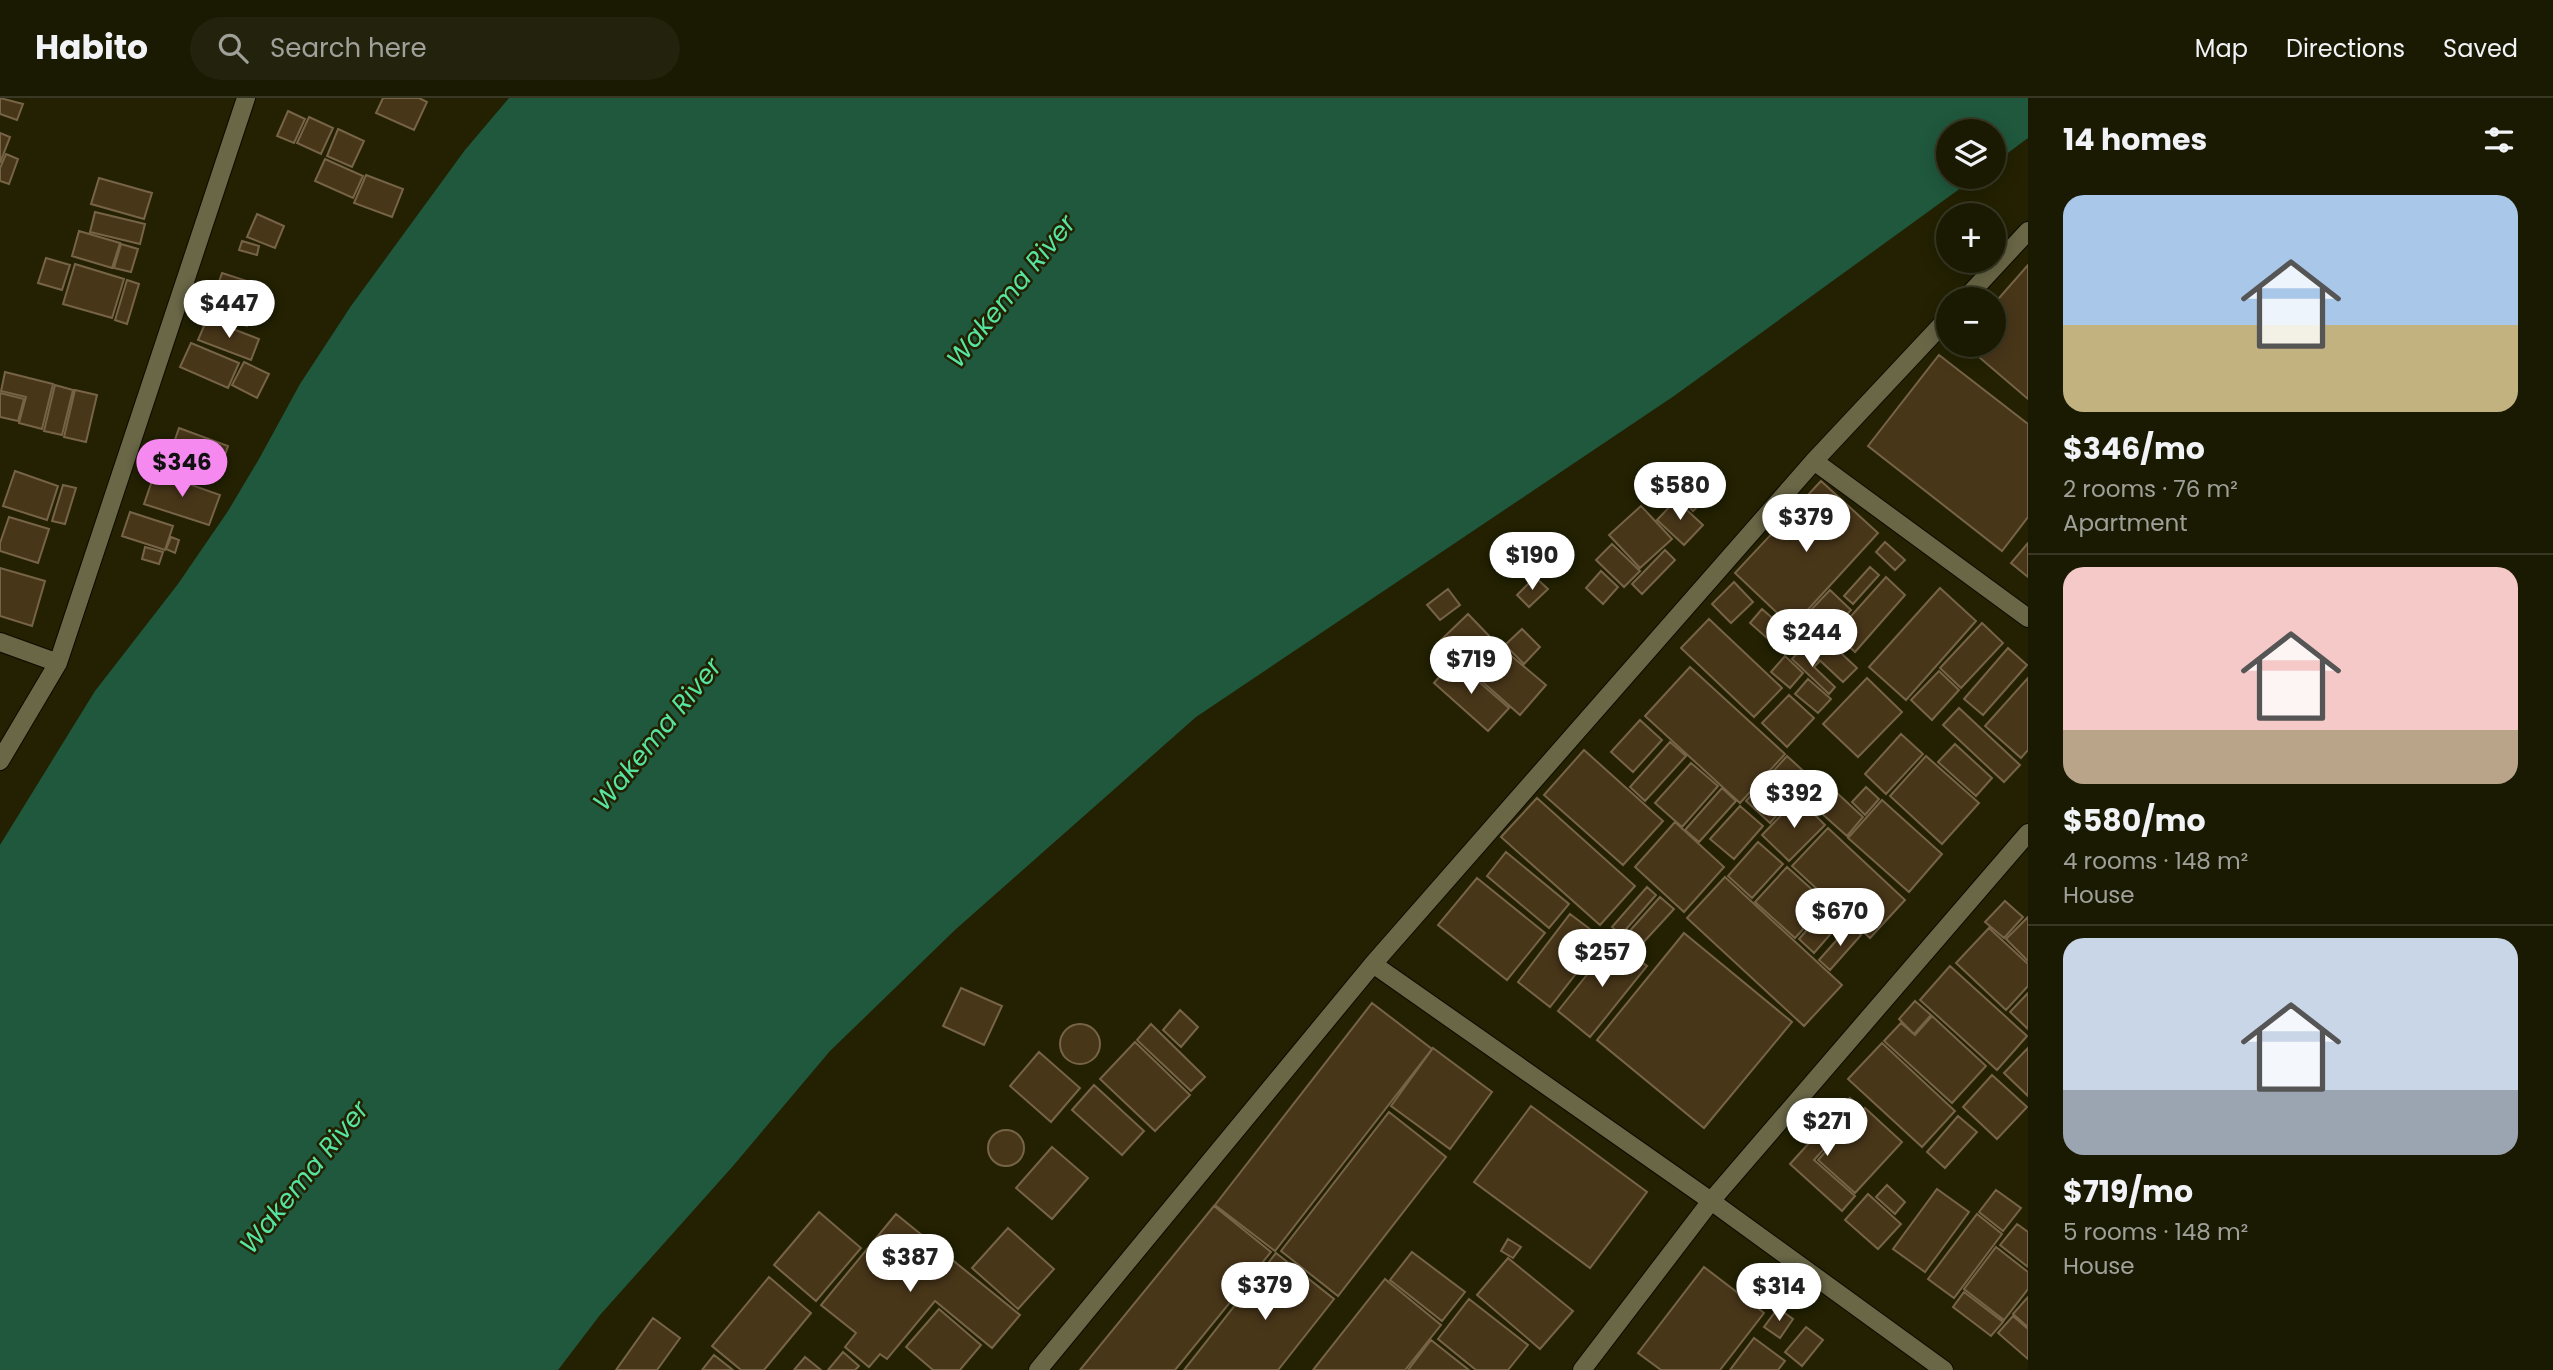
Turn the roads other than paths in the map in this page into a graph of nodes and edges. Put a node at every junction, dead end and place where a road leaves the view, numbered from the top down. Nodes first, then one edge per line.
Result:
1 (246, 98) edge
2 (2028, 231) edge
3 (1976, 287) edge
4 (1936, 331) edge
5 (1814, 461) junction
6 (2028, 618) edge
7 (0, 642) edge
8 (58, 663) junction
9 (0, 761) edge
10 (2028, 833) edge
11 (1373, 964) junction
12 (1711, 1201) junction
13 (1038, 1370) edge
14 (1582, 1370) edge
15 (1944, 1370) edge

1 - 8 street
2 - 3 street
4 - 5 street
5 - 6 street
5 - 11 street
7 - 8 street
8 - 9 street
10 - 12 street
11 - 12 street
11 - 13 street
12 - 14 street
12 - 15 street

